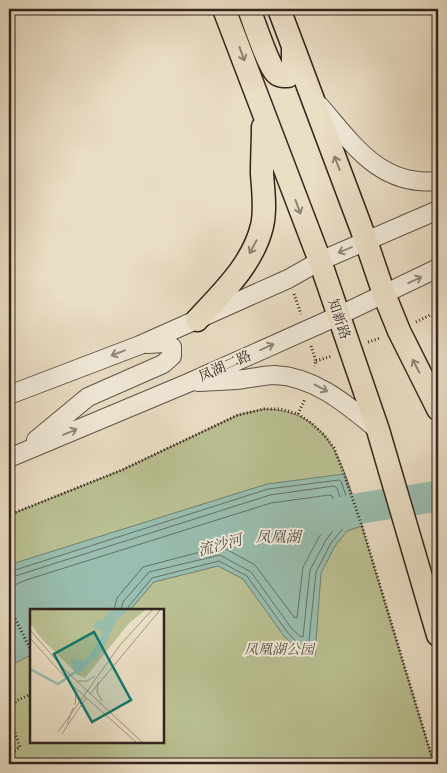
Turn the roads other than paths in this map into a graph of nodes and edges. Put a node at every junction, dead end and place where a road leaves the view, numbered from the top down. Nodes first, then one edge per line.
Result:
1 (224, 9) edge
2 (249, 9) edge
3 (279, 9) edge
4 (293, 47) junction
5 (313, 99) junction
6 (263, 113) junction
7 (438, 181) edge
8 (438, 210) edge
9 (366, 241) junction
10 (320, 261) junction
11 (438, 268) edge
12 (384, 294) junction
13 (338, 316) junction
14 (197, 320) junction
15 (140, 345) junction
16 (188, 383) junction
17 (9, 395) edge
18 (438, 409) edge
19 (378, 430) junction
20 (15, 455) edge
21 (429, 572) edge
22 (438, 635) edge

1 -> 6 main road, 知新路
2 - 4 main road
3 - 4 main road
4 - 5 main road
5 - 7 street
9 -> 5 main road
6 -> 10 main road, 知新路
6 -> 14 main road
8 - 9 street
9 -> 10 street
9 - 12 main road
10 - 13 main road, 知新路
10 - 14 street
12 -> 11 street, 凤湖二路
12 - 13 street, 凤湖二路
18 -> 12 main road
16 -> 13 street, 凤湖二路
13 - 19 main road, 知新路
14 - 15 street
15 -> 17 street
15 - 20 street
16 -> 19 street
20 -> 16 street, 凤湖二路
19 - 21 main road, 知新路
21 - 22 main road, 知新路

